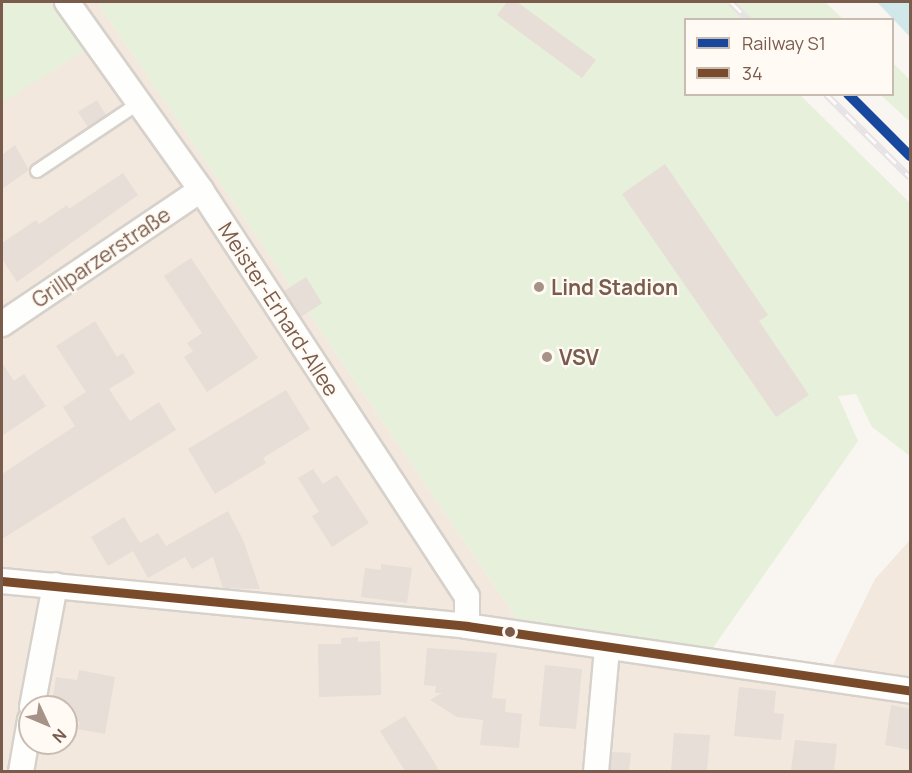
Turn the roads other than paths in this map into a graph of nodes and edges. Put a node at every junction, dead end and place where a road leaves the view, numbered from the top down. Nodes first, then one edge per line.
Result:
1 (67, 2) edge
2 (139, 103) junction
3 (37, 171) dead end
4 (201, 190) junction
5 (2, 324) edge
6 (2, 581) edge
7 (55, 585) junction
8 (467, 626) junction
9 (607, 649) junction
10 (910, 691) edge
11 (34, 695) edge
12 (24, 755) edge
13 (21, 771) edge
14 (596, 771) edge

1 - 2 street, Meister-Erhard-Allee
2 - 3 lane
2 - 4 street, Meister-Erhard-Allee
4 - 5 street, Grillparzerstraße
4 - 8 street, Meister-Erhard-Allee
6 - 7 street
7 - 8 street
7 - 11 street
8 - 9 street
9 - 10 street
9 - 14 street
12 - 13 street

